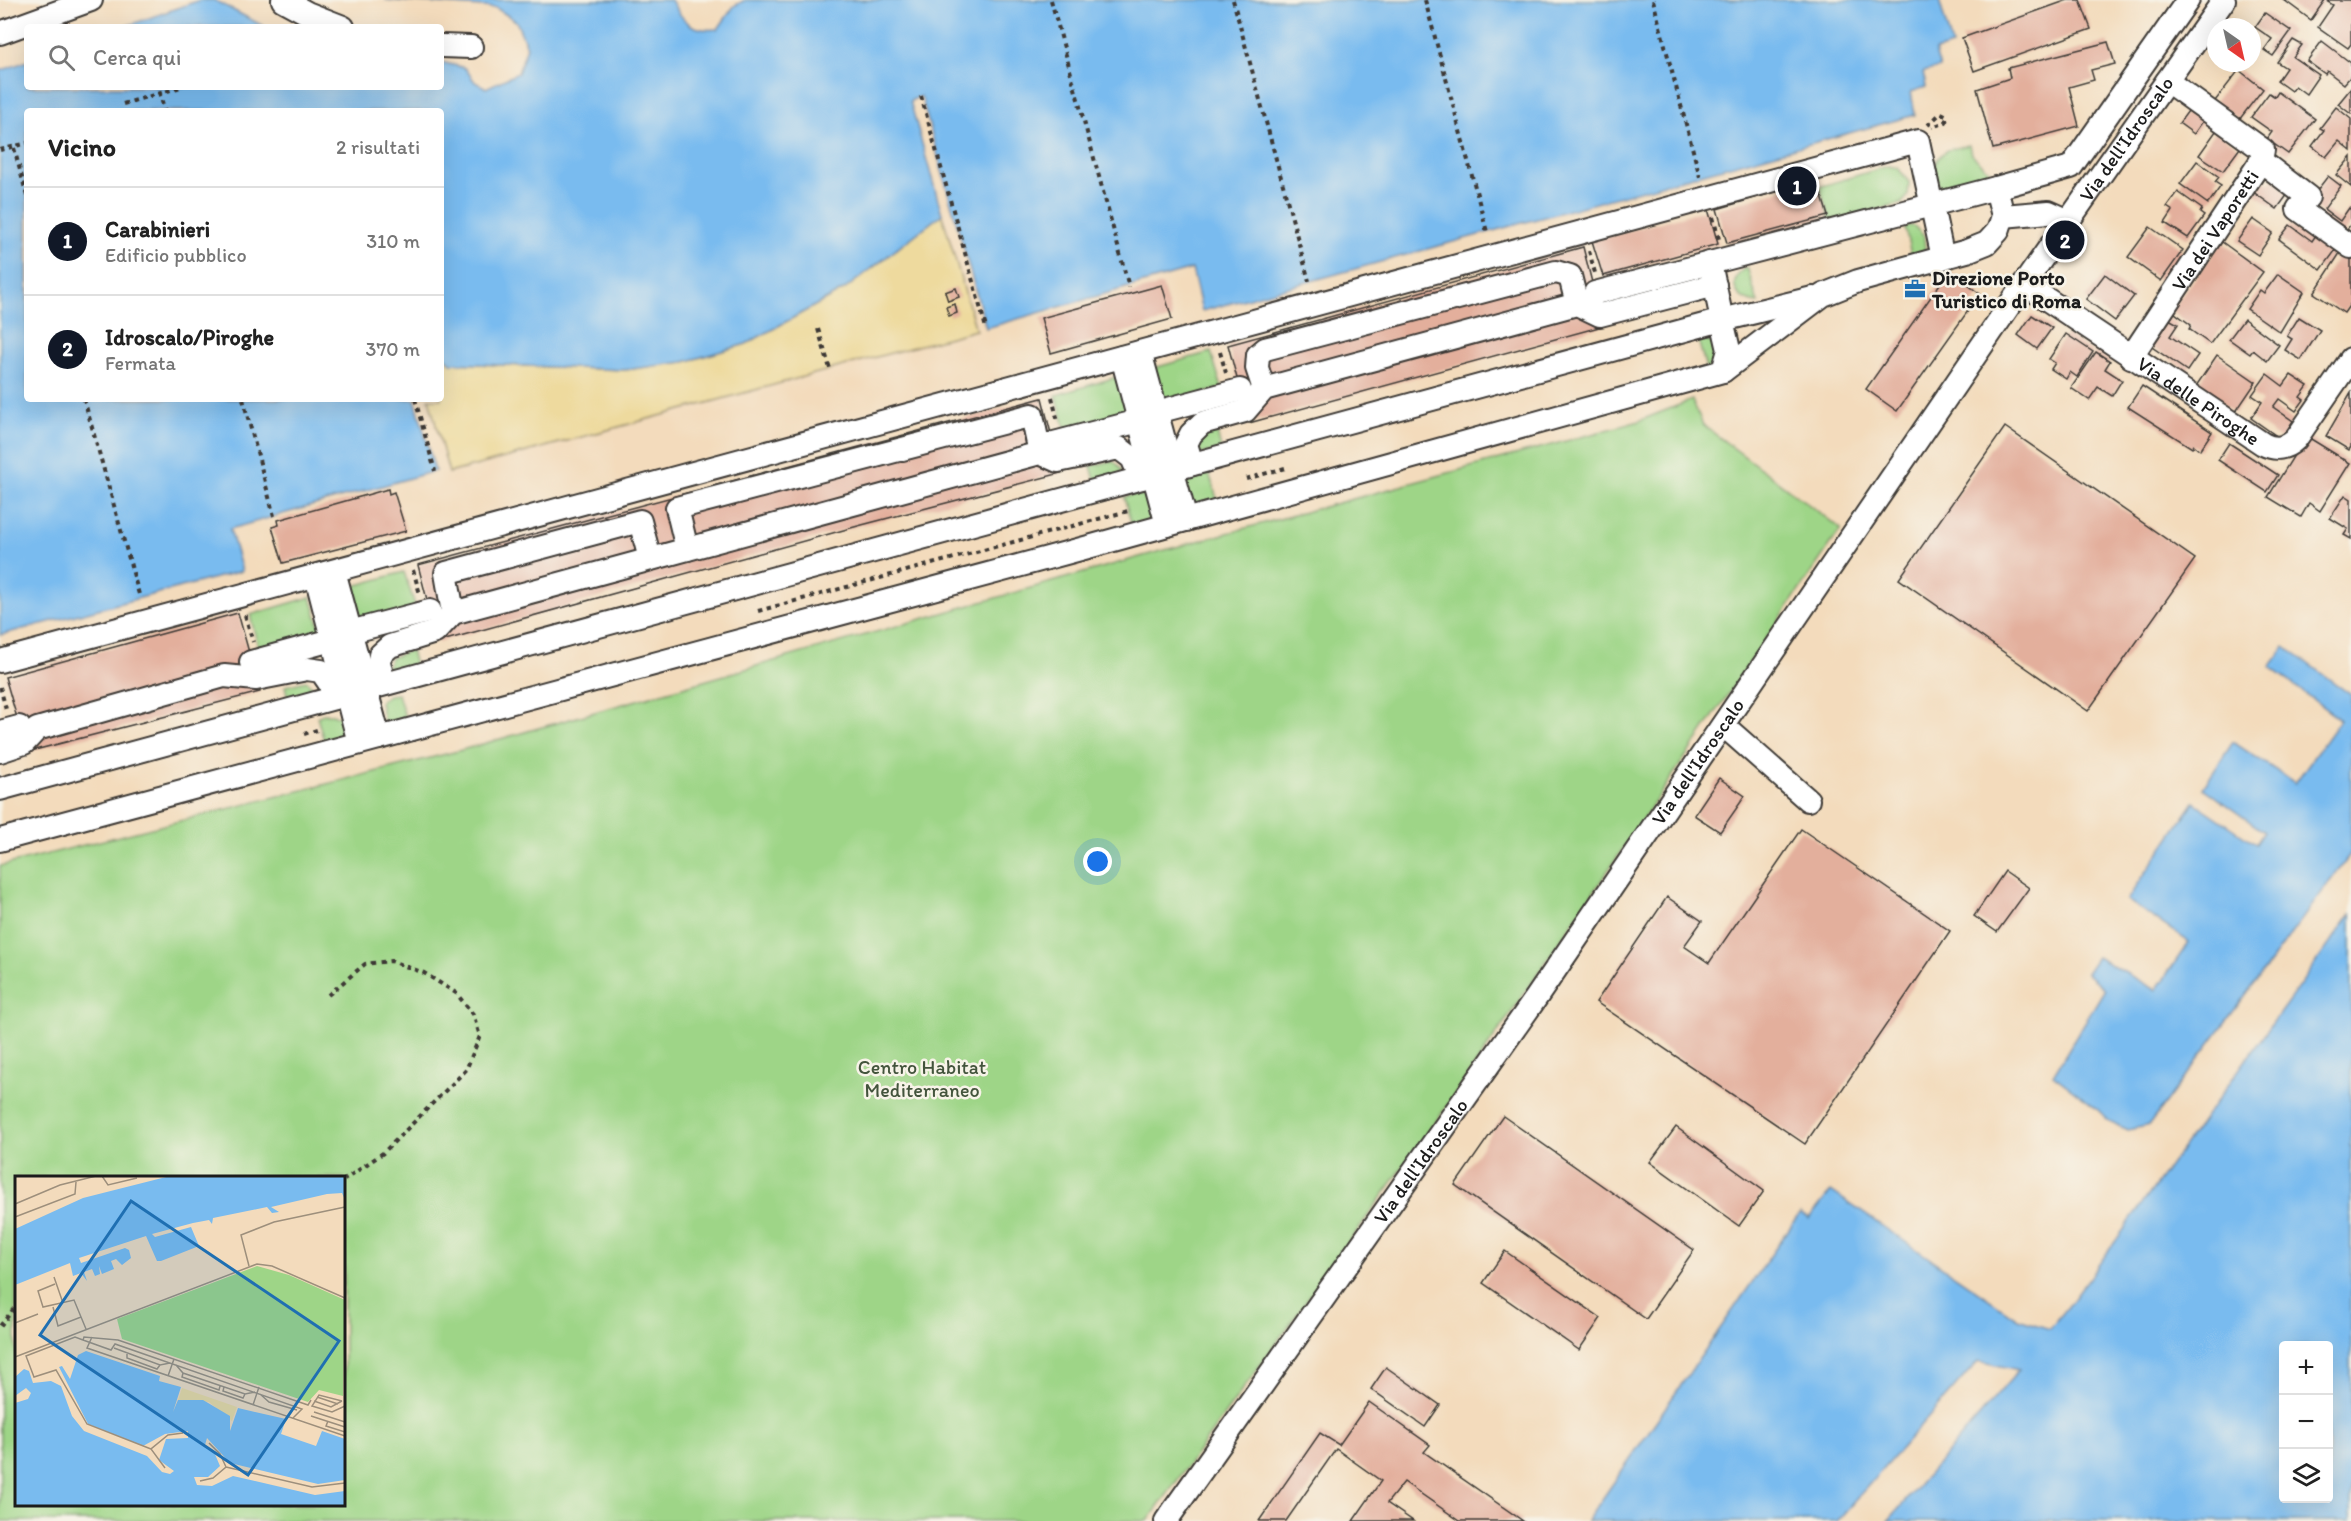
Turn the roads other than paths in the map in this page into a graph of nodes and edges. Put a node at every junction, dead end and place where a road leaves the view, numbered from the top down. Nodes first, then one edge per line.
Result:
1 (91, 0) edge
2 (283, 0) edge
3 (2188, 0) edge
4 (2224, 0) edge
5 (24, 24) edge
6 (25, 24) edge
7 (335, 24) edge
8 (0, 33) edge
9 (444, 46) edge
10 (471, 48) dead end
11 (2167, 81) junction
12 (2261, 161) junction
13 (1996, 188) junction
14 (1932, 204) junction
15 (2003, 216) junction
16 (2069, 221) junction
17 (2351, 247) edge
18 (1943, 258) junction
19 (1716, 269) junction
20 (2024, 284) junction
21 (1591, 296) junction
22 (1823, 296) junction
23 (1722, 320) junction
24 (1131, 354) junction
25 (2131, 357) junction
26 (2348, 368) edge
27 (1723, 370) junction
28 (1264, 389) junction
29 (1235, 391) road end
30 (1148, 416) junction
31 (1052, 446) junction
32 (1164, 472) junction
33 (1176, 522) junction
34 (687, 549) junction
35 (650, 560) junction
36 (325, 573) junction
37 (430, 611) dead end
38 (453, 613) junction
39 (341, 636) junction
40 (0, 662) edge
41 (254, 662) road end
42 (357, 691) junction
43 (1723, 725) junction
44 (369, 741) junction
45 (0, 751) edge
46 (0, 789) edge
47 (1808, 800) dead end
48 (0, 840) edge
49 (1166, 1521) edge

1 - 6 street
2 - 7 street
3 - 13 street
4 - 11 street, Via dell'Idroscalo
5 - 8 street
9 - 10 street
11 - 12 street
11 - 16 street, Via dell'Idroscalo
12 - 17 street, Via dei Vaporetti
12 - 25 street, Via dei Vaporetti
13 - 14 street
13 - 15 street
14 - 18 street
14 - 19 street
14 - 24 street
15 - 16 street
15 - 18 street
16 - 20 street, Via dell'Idroscalo
18 - 22 street
19 - 21 street
19 - 23 street
20 - 25 street, Via delle Piroghe
20 - 43 street, Via dell'Idroscalo
21 - 28 street
21 - 28 street
22 - 23 street
22 - 27 street
23 - 27 street
23 - 32 street
24 - 30 street
24 - 36 street
25 - 26 street, Via delle Piroghe
27 - 33 street
28 - 32 street
29 - 30 street
30 - 31 street
30 - 32 street
31 - 32 street
31 - 34 street
31 - 34 street
32 - 33 street
32 - 42 street
33 - 44 street
34 - 35 street
35 - 38 street
35 - 38 street
36 - 39 street
36 - 40 street
37 - 39 street
38 - 42 street
39 - 41 street
39 - 42 street
42 - 44 street
42 - 45 street
42 - 46 street
43 - 47 street
43 - 49 street, Via dell'Idroscalo
44 - 48 street

